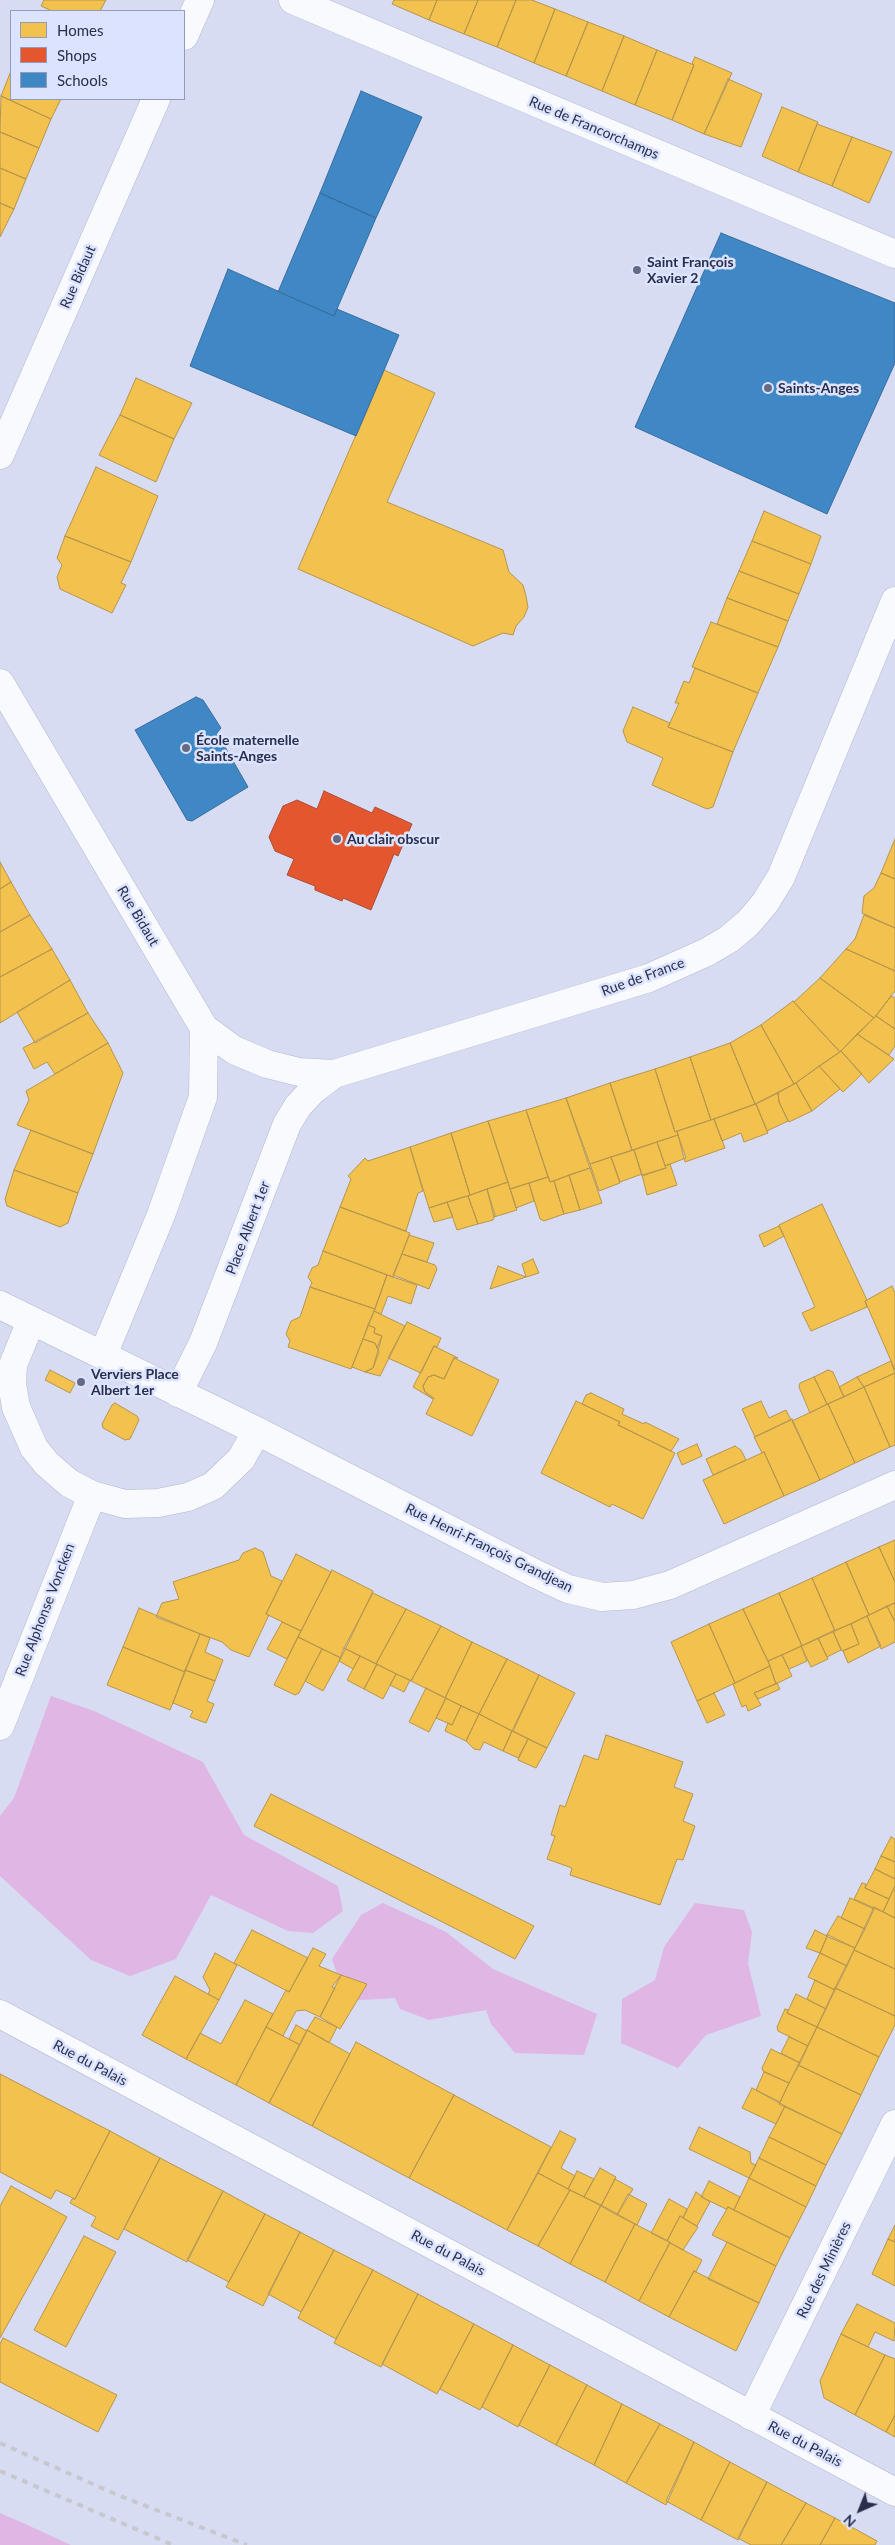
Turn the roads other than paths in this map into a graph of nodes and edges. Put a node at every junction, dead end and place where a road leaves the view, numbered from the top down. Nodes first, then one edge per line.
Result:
1 (200, 0) edge
2 (293, 0) edge
3 (185, 34) edge
4 (156, 100) edge
5 (895, 254) edge
6 (0, 455) edge
7 (895, 601) edge
8 (0, 683) edge
9 (204, 1028) junction
10 (334, 1074) junction
11 (0, 1306) edge
12 (31, 1321) junction
13 (103, 1355) junction
14 (178, 1393) junction
15 (257, 1431) junction
16 (895, 1485) edge
17 (92, 1495) junction
18 (0, 1726) edge
19 (0, 2014) edge
20 (895, 2124) edge
21 (751, 2416) junction
22 (895, 2492) edge

1 - 3 street
2 - 5 street, Rue de Francorchamps
4 - 6 street, Rue Bidaut
7 - 10 street, Rue de France
8 - 9 street, Rue Bidaut
9 - 10 street, Rue Bidaut
9 - 13 street
10 - 14 street, Place Albert 1er
11 - 12 street
12 - 13 street
12 - 17 street
13 - 14 street
14 - 15 street
15 - 16 street, Rue Henri-François Grandjean
15 - 17 street
17 - 18 street, Rue Alphonse Voncken
19 - 21 street, Rue du Palais
20 - 21 street, Rue des Minières
21 - 22 street, Rue du Palais

